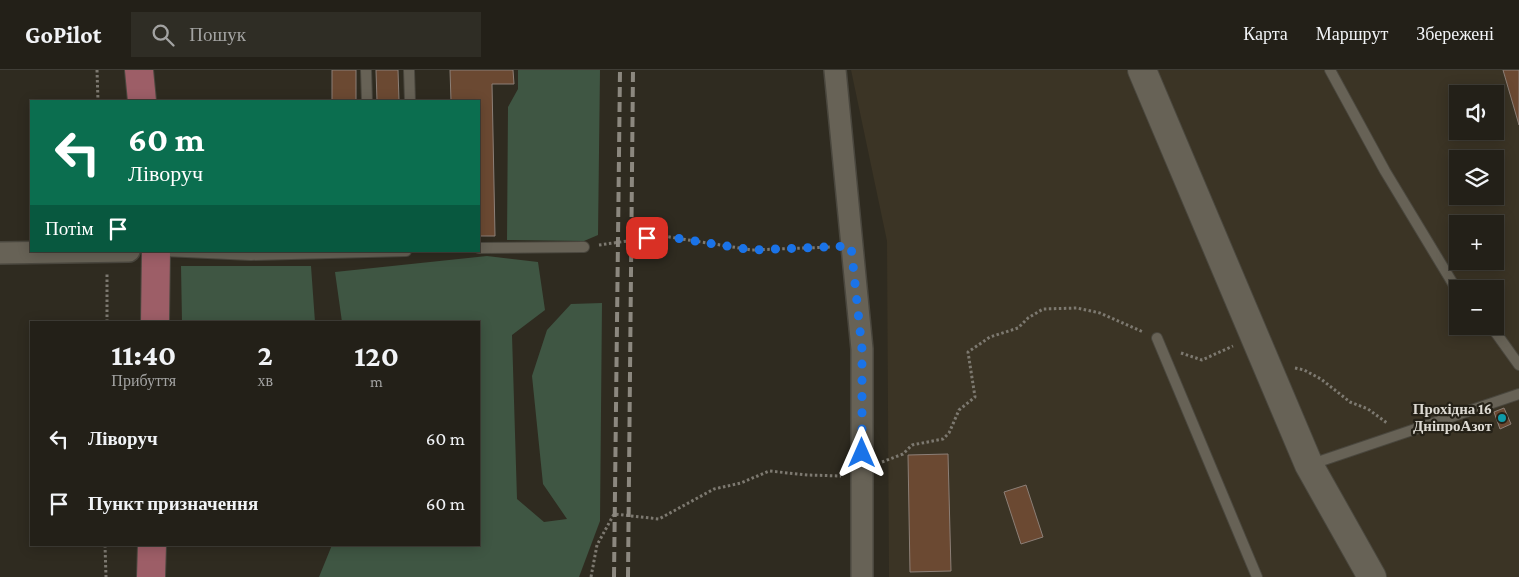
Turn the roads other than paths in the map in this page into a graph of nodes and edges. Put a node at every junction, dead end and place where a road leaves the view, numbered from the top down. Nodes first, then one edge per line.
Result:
1 (139, 70) edge
2 (366, 70) edge
3 (409, 70) edge
4 (835, 70) edge
5 (1142, 70) edge
6 (1330, 70) edge
7 (142, 100) edge
8 (367, 100) edge
9 (410, 100) edge
10 (584, 247) road end
11 (480, 248) edge
12 (54, 252) edge
13 (156, 252) edge
14 (186, 252) edge
15 (367, 252) edge
16 (0, 253) edge
17 (1451, 280) edge
18 (155, 321) edge
19 (1497, 335) edge
20 (1157, 338) road end
21 (1519, 365) edge
22 (1519, 394) edge
23 (1309, 465) junction
24 (152, 546) edge
25 (151, 577) edge
26 (862, 577) edge
27 (1257, 577) edge
28 (1372, 577) edge

1 - 7 main road
2 - 8 lane
3 - 9 lane
4 - 26 street
5 - 23 street
6 - 17 lane
10 - 11 lane
12 - 16 street
13 - 18 main road
14 - 15 lane
19 - 21 lane
20 - 27 lane
22 - 23 lane
23 - 28 street
24 - 25 main road

